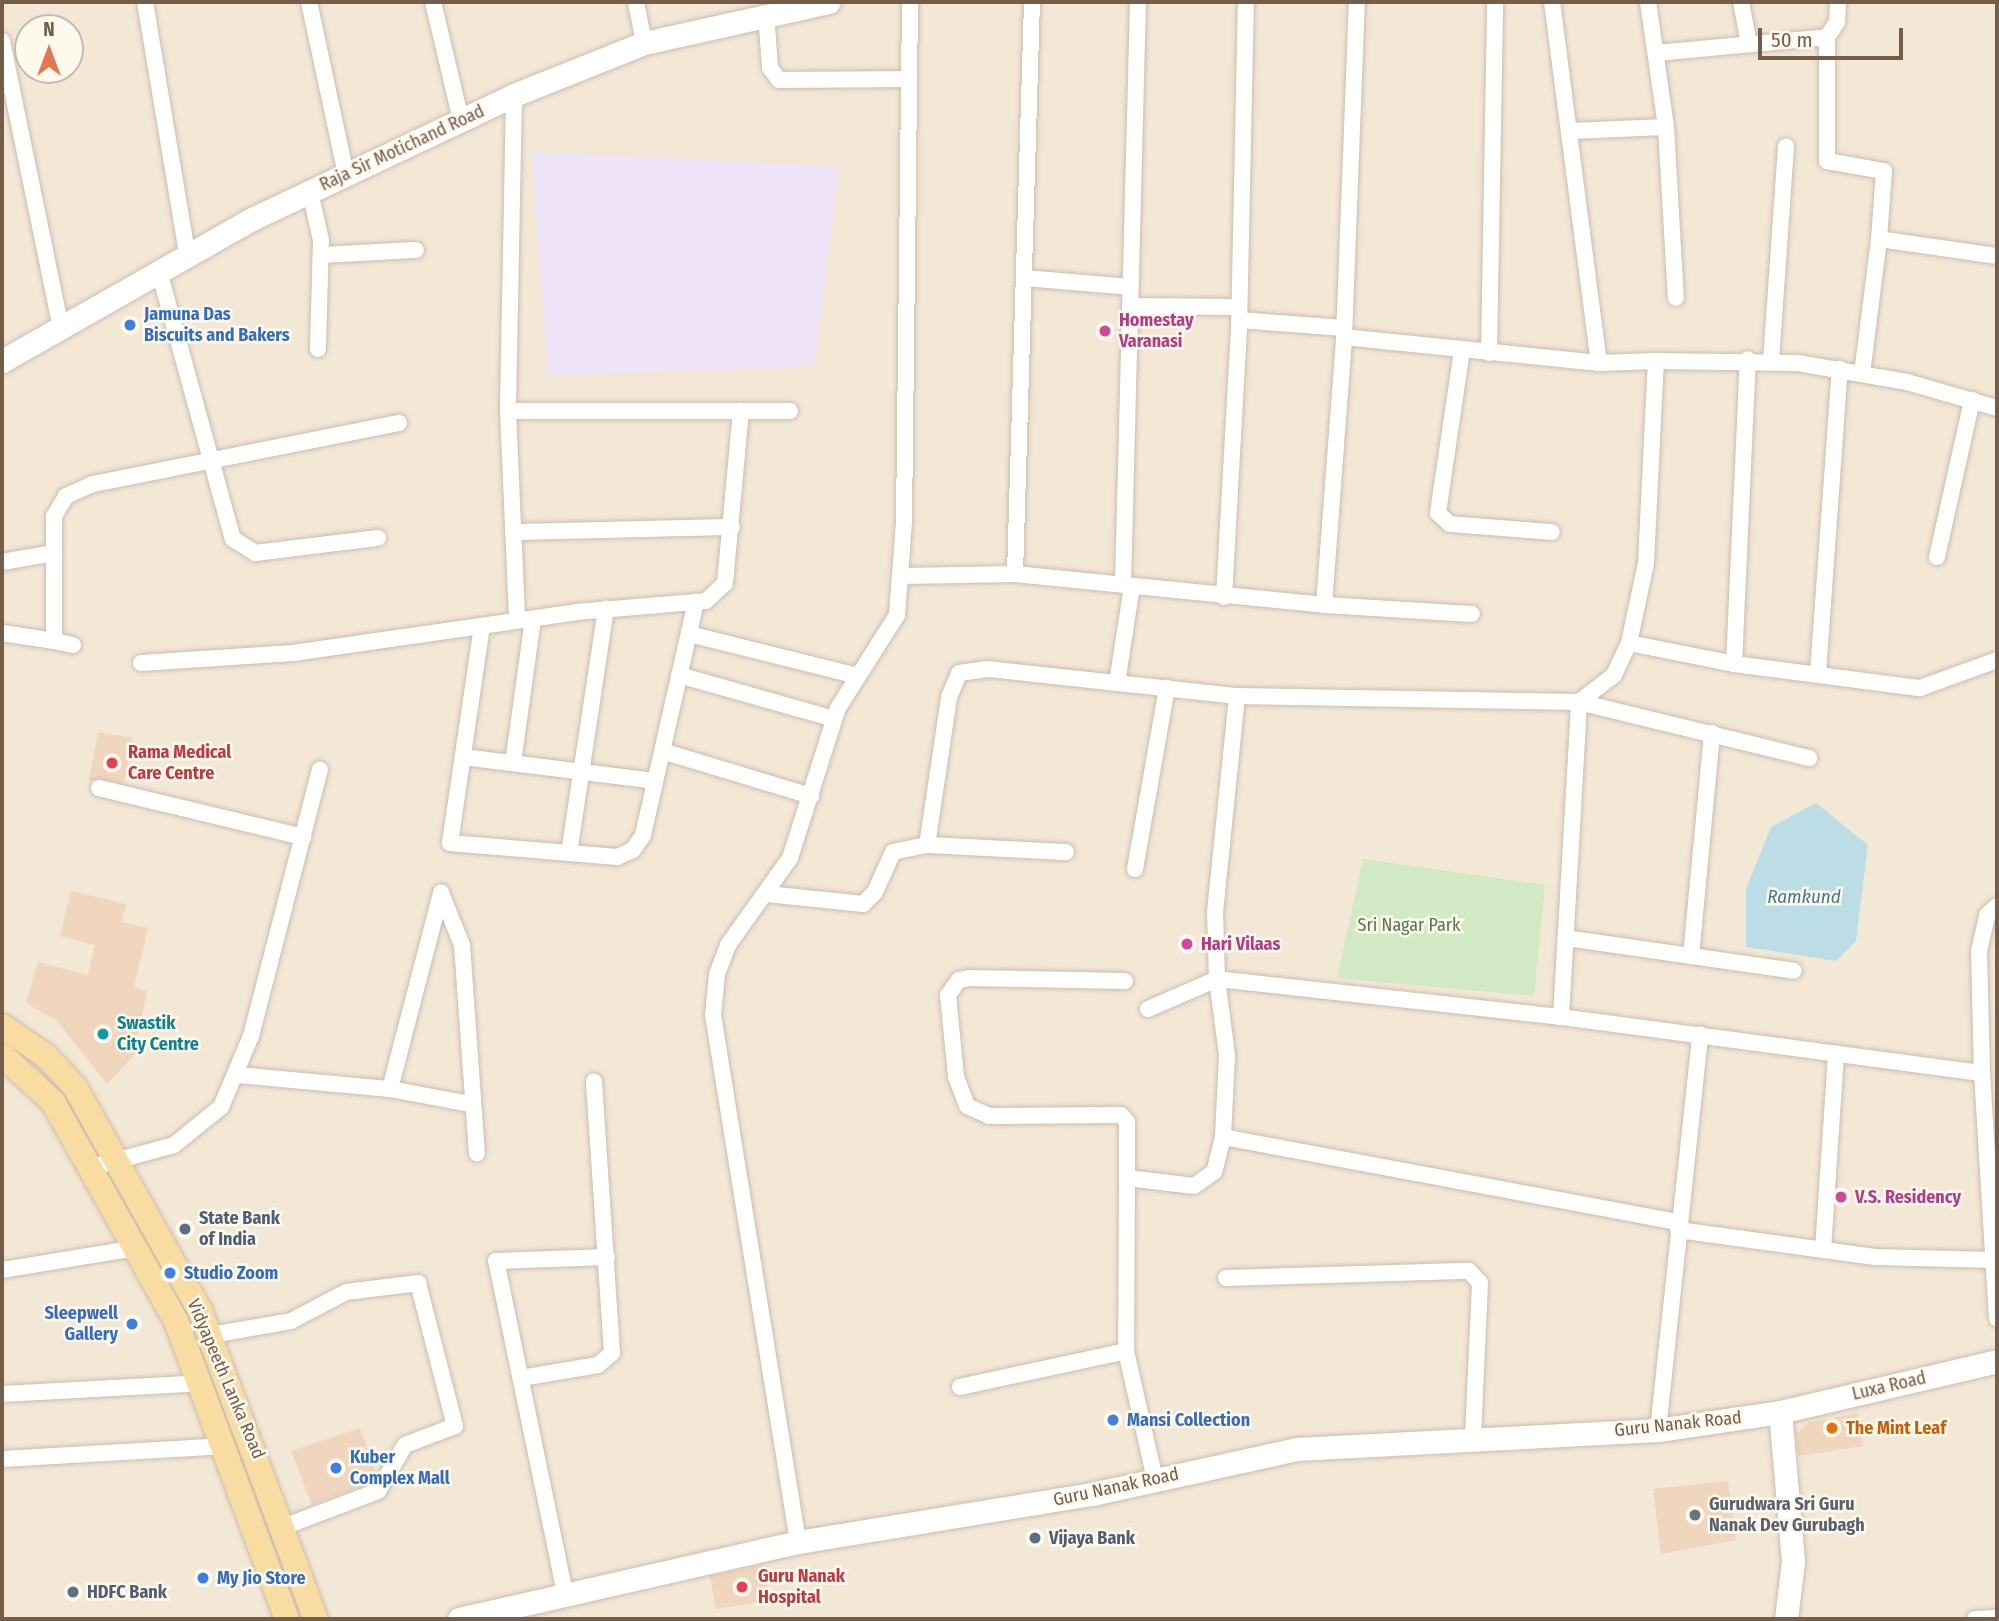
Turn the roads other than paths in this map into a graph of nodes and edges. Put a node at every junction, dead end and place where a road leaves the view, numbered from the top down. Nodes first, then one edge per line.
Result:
1 (145, 2) edge
2 (309, 2) edge
3 (433, 2) edge
4 (636, 2) edge
5 (829, 2) edge
6 (910, 2) edge
7 (1032, 2) edge
8 (1138, 2) edge
9 (1246, 2) edge
10 (1357, 2) edge
11 (1495, 2) edge
12 (1552, 2) edge
13 (1648, 2) edge
14 (1741, 2) edge
15 (1838, 2) edge
16 (766, 13) junction
17 (1828, 37) junction
18 (2, 41) edge
19 (645, 43) junction
20 (1749, 44) junction
21 (1656, 53) junction
22 (909, 79) junction
23 (514, 95) junction
24 (461, 120) junction
25 (1666, 127) junction
26 (1570, 131) junction
27 (1786, 147) dead end
28 (346, 175) junction
29 (310, 192) junction
30 (1879, 239) junction
31 (416, 250) dead end
32 (187, 254) junction
33 (321, 256) junction
34 (1997, 256) edge
35 (159, 271) junction
36 (1025, 278) junction
37 (1131, 287) junction
38 (1676, 298) dead end
39 (1130, 306) junction
40 (1239, 314) junction
41 (61, 329) junction
42 (1344, 332) junction
43 (318, 349) dead end
44 (1462, 350) junction
45 (1489, 353) junction
46 (1748, 359) junction
47 (2, 361) edge
48 (1657, 361) junction
49 (1771, 361) junction
50 (1599, 363) junction
51 (1840, 369) junction
52 (1862, 374) junction
53 (1972, 400) junction
54 (1997, 408) edge
55 (508, 411) junction
56 (741, 411) junction
57 (790, 411) dead end
58 (399, 424) dead end
59 (210, 461) junction
60 (732, 527) junction
61 (513, 532) junction
62 (1552, 532) dead end
63 (378, 538) dead end
64 (54, 553) junction
65 (1937, 558) dead end
66 (2, 562) edge
67 (1015, 575) junction
68 (901, 576) junction
69 (1128, 585) junction
70 (1224, 597) junction
71 (696, 602) junction
72 (1324, 604) junction
73 (606, 609) junction
74 (1472, 614) dead end
75 (525, 620) junction
76 (482, 626) junction
77 (2, 633) edge
78 (689, 634) junction
79 (54, 641) junction
80 (1629, 643) junction
81 (73, 645) dead end
82 (1997, 660) edge
83 (141, 663) dead end
84 (1734, 664) junction
85 (1818, 673) junction
86 (679, 675) junction
87 (857, 676) junction
88 (1117, 683) junction
89 (1167, 688) junction
90 (1237, 696) junction
91 (1579, 702) junction
92 (834, 719) junction
93 (1712, 733) junction
94 (662, 751) junction
95 (463, 757) junction
96 (1809, 758) dead end
97 (513, 763) junction
98 (320, 770) dead end
99 (581, 774) junction
100 (655, 781) junction
101 (99, 788) dead end
102 (811, 796) junction
103 (303, 837) junction
104 (927, 845) junction
105 (1066, 852) dead end
106 (569, 853) junction
107 (1135, 869) dead end
108 (767, 894) junction
109 (1997, 906) edge
110 (1566, 938) junction
111 (1691, 956) junction
112 (1794, 971) dead end
113 (1217, 979) junction
114 (1125, 981) dead end
115 (1148, 1009) dead end
116 (1561, 1017) junction
117 (2, 1026) edge
118 (1700, 1034) junction
119 (1836, 1053) junction
120 (2, 1055) edge
121 (1983, 1073) junction
122 (238, 1075) junction
123 (594, 1082) dead end
124 (390, 1089) junction
125 (470, 1104) junction
126 (1223, 1137) junction
127 (477, 1153) dead end
128 (120, 1161) junction
129 (93, 1167) junction
130 (1127, 1178) junction
131 (1678, 1226) junction
132 (136, 1248) junction
133 (1823, 1250) junction
134 (607, 1257) junction
135 (1994, 1260) junction
136 (2, 1270) edge
137 (1226, 1278) dead end
138 (1997, 1319) edge
139 (211, 1335) junction
140 (1126, 1351) junction
141 (1997, 1361) edge
142 (521, 1378) junction
143 (202, 1383) junction
144 (960, 1387) dead end
145 (2, 1394) edge
146 (1780, 1412) junction
147 (1658, 1430) junction
148 (1473, 1438) junction
149 (227, 1446) junction
150 (2, 1459) edge
151 (1155, 1480) junction
152 (283, 1527) junction
153 (798, 1542) junction
154 (566, 1598) junction
155 (1997, 1618) edge
156 (286, 1619) edge
157 (316, 1619) edge
158 (459, 1619) edge
159 (1786, 1619) edge
160 (1975, 1619) edge

1 - 32 street
2 - 28 street
3 - 24 street
4 - 19 street
5 - 16 street, Raja Sir Motichand Road
6 - 22 street
7 - 36 street
8 - 37 street
9 - 40 street
10 - 42 street
11 - 45 street
12 - 26 street
13 - 21 street
14 - 20 street
15 - 17 street
16 - 19 street, Raja Sir Motichand Road
16 - 22 street
17 - 20 street
17 - 30 street
18 - 41 street
19 - 23 street, Raja Sir Motichand Road
20 - 21 street
21 - 25 street
22 - 68 street
23 - 24 street, Raja Sir Motichand Road
23 - 55 street
24 - 28 street, Raja Sir Motichand Road
25 - 26 street
25 - 38 street
26 - 50 street
27 - 49 street
28 - 29 street, Raja Sir Motichand Road
29 - 32 street, Raja Sir Motichand Road
29 - 33 street
30 - 34 street
30 - 52 street
31 - 33 street
32 - 35 street, Raja Sir Motichand Road
33 - 43 street
35 - 41 street, Raja Sir Motichand Road
35 - 59 street
36 - 37 street
36 - 67 street
37 - 39 street
39 - 40 street
39 - 69 street
40 - 42 street
40 - 70 street
41 - 47 street, Raja Sir Motichand Road
42 - 44 street
42 - 72 street
44 - 45 street
44 - 62 street
45 - 50 street
46 - 48 street
46 - 49 street
46 - 84 street
48 - 50 street
48 - 80 street
49 - 51 street
51 - 52 street
51 - 85 street
52 - 53 street
53 - 54 street
53 - 65 street
55 - 56 street
55 - 61 street
56 - 57 street
56 - 60 street
58 - 59 street
59 - 63 street
59 - 64 street
60 - 61 street
60 - 71 street
61 - 75 street
64 - 66 street
64 - 79 street
67 - 68 street
67 - 69 street
68 - 87 street
69 - 70 street
69 - 88 street
70 - 72 street
71 - 73 street
71 - 78 street
72 - 74 street
73 - 75 street
73 - 99 street
75 - 76 street
75 - 97 street
76 - 83 street
76 - 95 street
77 - 79 street
78 - 86 street
78 - 87 street
79 - 81 street
80 - 84 street
80 - 91 street
82 - 85 street
84 - 85 street
86 - 92 street
86 - 94 street
87 - 92 street
88 - 89 street
88 - 104 street
89 - 90 street
89 - 107 street
90 - 91 street
90 - 113 street
91 - 93 street
91 - 110 street
92 - 102 street
93 - 96 street
93 - 111 street
94 - 100 street
94 - 102 street
95 - 97 street
95 - 106 street
97 - 99 street
98 - 103 street
99 - 100 street
99 - 106 street
100 - 106 street
101 - 103 street
102 - 108 street
103 - 122 street
104 - 105 street
104 - 108 street
108 - 153 street
109 - 121 street
110 - 111 street
110 - 116 street
111 - 112 street
113 - 115 street
113 - 116 street
113 - 126 street
114 - 130 street
116 - 118 street
117 - 128 main road, Vidyapeeth Lanka Road
118 - 119 street
118 - 131 street
119 - 121 street
119 - 133 street
120 - 129 main road, Vidyapeeth Lanka Road
121 - 135 street
122 - 124 street
122 - 128 street
123 - 134 street
124 - 125 street
124 - 125 street
125 - 127 street
126 - 130 street
126 - 131 street
128 - 129 street
128 - 139 main road, Vidyapeeth Lanka Road
129 - 132 main road, Vidyapeeth Lanka Road
130 - 140 street
131 - 133 street
131 - 147 street
132 - 136 street
132 - 143 main road, Vidyapeeth Lanka Road
133 - 135 street
134 - 142 street
134 - 142 street
135 - 138 street
137 - 148 street
139 - 152 main road, Vidyapeeth Lanka Road
139 - 152 street
140 - 144 street
140 - 151 street
141 - 146 street, Luxa Road
142 - 154 street
143 - 145 street
143 - 149 main road, Vidyapeeth Lanka Road
146 - 147 street, Guru Nanak Road
146 - 159 street
147 - 148 street, Guru Nanak Road
148 - 151 street, Guru Nanak Road
149 - 150 street
149 - 156 main road, Vidyapeeth Lanka Road
151 - 153 street, Guru Nanak Road
152 - 157 main road, Vidyapeeth Lanka Road
153 - 154 street, Guru Nanak Road
154 - 158 street, Guru Nanak Road
155 - 160 street

